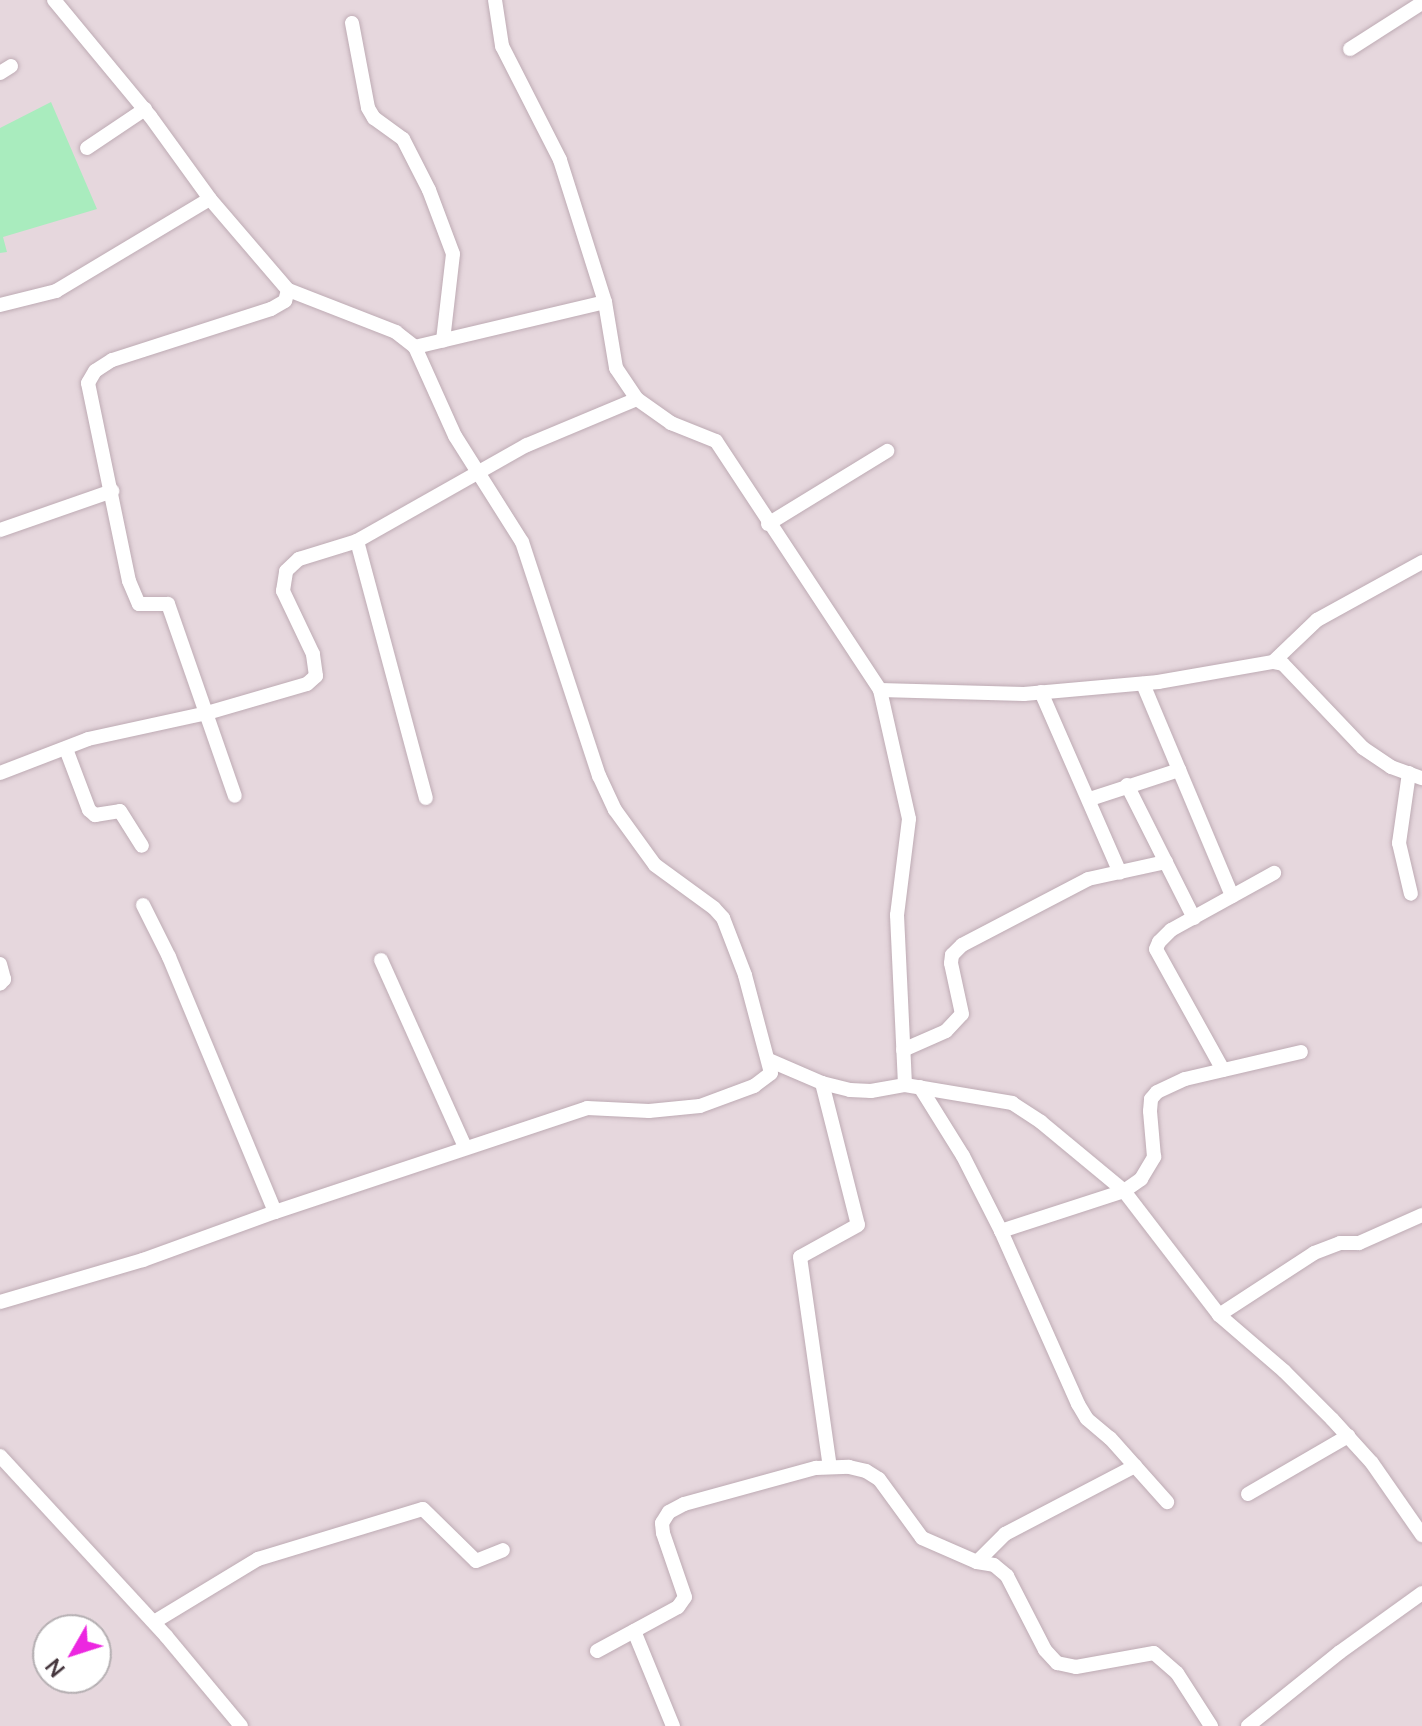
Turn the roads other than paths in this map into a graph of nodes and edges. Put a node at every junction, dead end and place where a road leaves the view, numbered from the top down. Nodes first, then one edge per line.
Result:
1 (54, 0) edge
2 (495, 0) edge
3 (1422, 3) edge
4 (352, 23) dead end
5 (1350, 49) dead end
6 (145, 109) junction
7 (87, 148) dead end
8 (210, 199) junction
9 (288, 290) junction
10 (605, 302) junction
11 (0, 305) edge
12 (443, 340) junction
13 (415, 347) junction
14 (637, 399) junction
15 (887, 451) dead end
16 (479, 475) junction
17 (112, 491) junction
18 (768, 524) junction
19 (0, 530) edge
20 (357, 541) junction
21 (1422, 562) edge
22 (1273, 662) junction
23 (1143, 684) junction
24 (880, 690) junction
25 (1041, 692) junction
26 (207, 713) junction
27 (66, 749) junction
28 (1179, 770) junction
29 (0, 773) edge
30 (1416, 776) edge
31 (1127, 785) junction
32 (235, 796) dead end
33 (426, 798) dead end
34 (1090, 799) junction
35 (142, 846) dead end
36 (1166, 862) junction
37 (1120, 873) junction
38 (1274, 873) dead end
39 (1411, 894) dead end
40 (1232, 896) junction
41 (143, 905) dead end
42 (1194, 918) junction
43 (381, 960) dead end
44 (0, 964) edge
45 (0, 984) edge
46 (903, 1050) junction
47 (1301, 1052) dead end
48 (771, 1061) junction
49 (1223, 1070) junction
50 (822, 1083) junction
51 (912, 1086) junction
52 (465, 1147) junction
53 (1124, 1191) junction
54 (275, 1212) junction
55 (1422, 1215) edge
56 (1001, 1231) junction
57 (0, 1302) edge
58 (1219, 1315) junction
59 (1348, 1436) junction
60 (0, 1456) edge
61 (1135, 1466) junction
62 (830, 1467) junction
63 (1248, 1494) dead end
64 (1167, 1502) dead end
65 (1422, 1535) edge
66 (503, 1550) dead end
67 (977, 1562) junction
68 (1422, 1593) edge
69 (154, 1622) junction
70 (634, 1631) junction
71 (597, 1651) dead end
72 (240, 1726) edge
73 (673, 1726) edge
74 (1211, 1726) edge
75 (1248, 1726) edge

1 - 6 street
2 - 10 street
3 - 5 street
4 - 12 street
6 - 7 street
6 - 8 street
8 - 9 street
8 - 11 street
9 - 13 street
9 - 17 street
10 - 12 street
10 - 14 street
12 - 13 street
13 - 16 street
14 - 16 street
14 - 18 street
15 - 18 street
16 - 20 street
16 - 48 street
17 - 19 street
17 - 26 street
18 - 24 street
20 - 26 street
20 - 33 street
21 - 22 street
22 - 23 street
22 - 30 street
23 - 25 street
23 - 28 street
24 - 25 street
24 - 46 street
25 - 34 street
26 - 27 street
26 - 32 street
27 - 29 street
27 - 35 street
28 - 31 street
28 - 40 street
30 - 39 street
31 - 34 street
31 - 36 street
34 - 37 street
36 - 37 street
36 - 42 street
37 - 46 street
38 - 40 street
40 - 42 street
41 - 54 street
42 - 49 street
43 - 52 street
44 - 45 street
46 - 51 street
47 - 49 street
48 - 50 street
48 - 52 street
49 - 53 street
50 - 51 street
50 - 62 street
51 - 53 street
51 - 56 street
52 - 54 street
53 - 56 street
53 - 58 street
54 - 57 street
55 - 58 street
56 - 61 street
58 - 59 street
59 - 63 street
59 - 65 street
60 - 69 street
61 - 64 street
61 - 67 street
62 - 67 street
62 - 70 street
66 - 69 street
67 - 74 street
68 - 75 street
69 - 72 street
70 - 71 street
70 - 73 street

